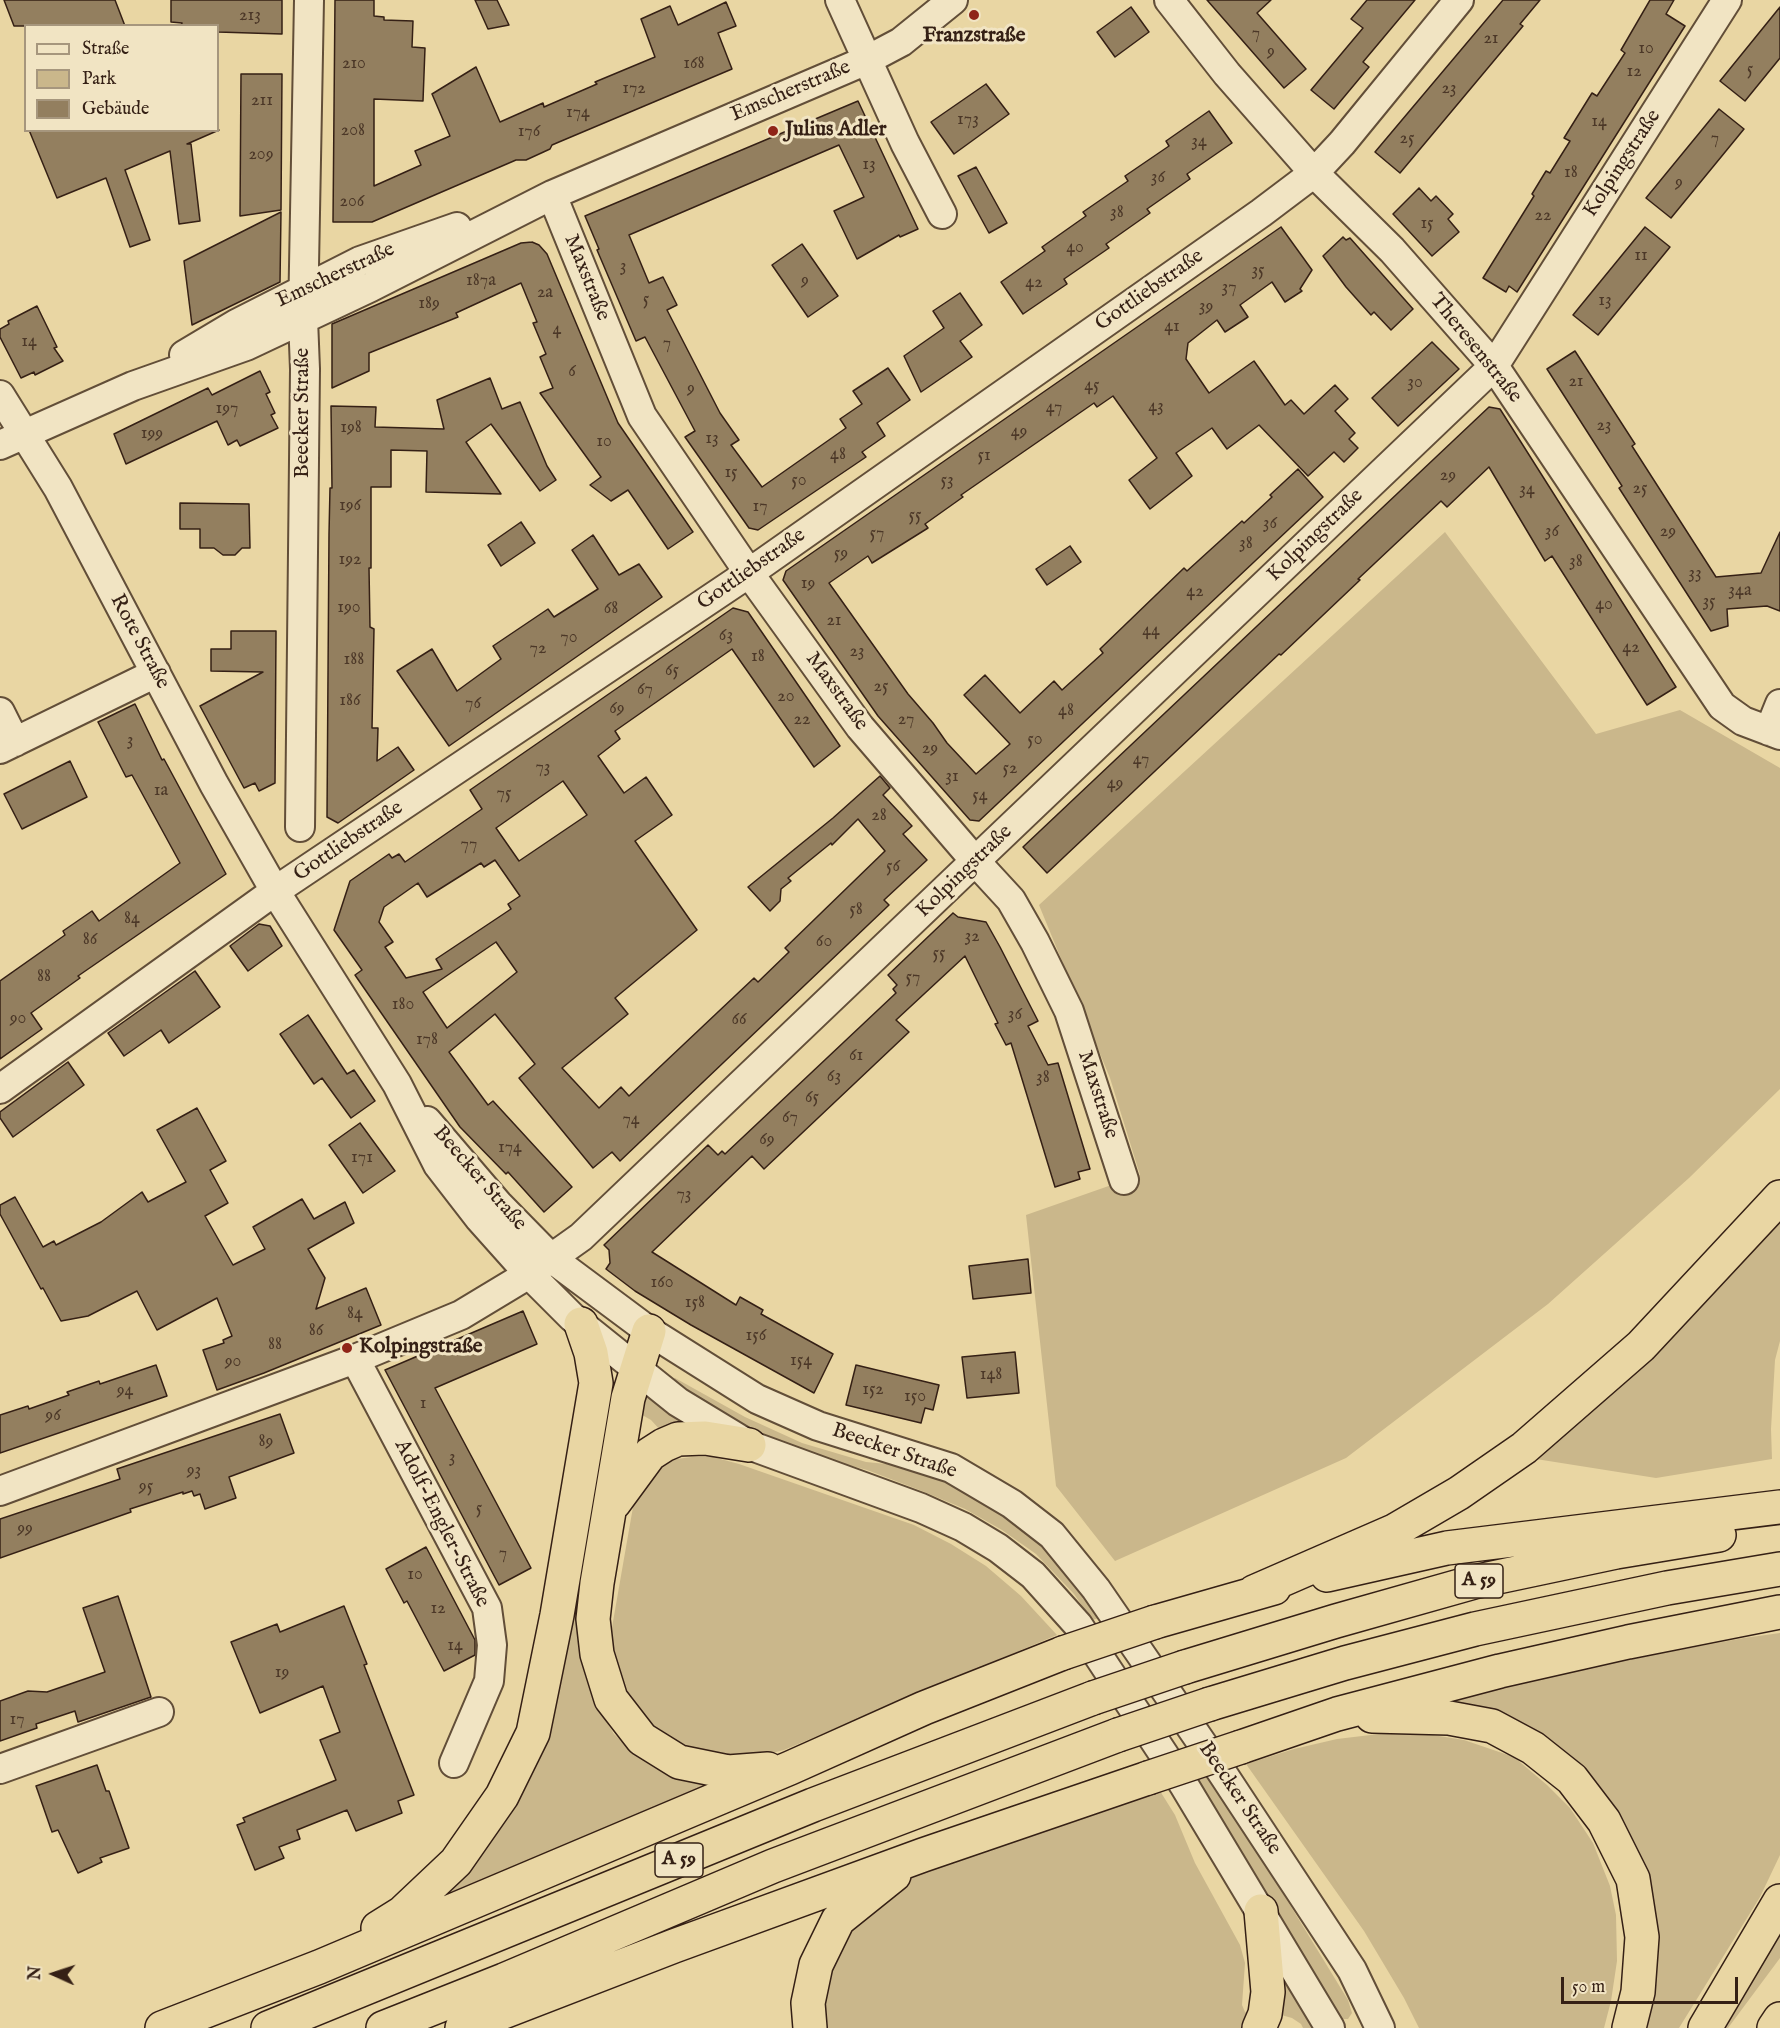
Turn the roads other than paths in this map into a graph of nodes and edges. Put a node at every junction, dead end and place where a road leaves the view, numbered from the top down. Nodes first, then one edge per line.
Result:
1 (309, 0) edge
2 (840, 0) edge
3 (953, 0) edge
4 (1169, 0) edge
5 (1459, 0) edge
6 (1727, 0) edge
7 (867, 60) junction
8 (1314, 173) junction
9 (552, 195) junction
10 (942, 214) dead end
11 (304, 289) junction
12 (303, 319) junction
13 (1494, 366) junction
14 (133, 386) junction
15 (0, 395) edge
16 (12, 439) edge
17 (749, 573) junction
18 (156, 674) junction
19 (1780, 704) edge
20 (0, 712) edge
21 (1774, 733) edge
22 (7, 745) edge
23 (300, 827) dead end
24 (976, 862) junction
25 (275, 891) junction
26 (0, 1089) edge
27 (1124, 1180) dead end
28 (1780, 1197) edge
29 (540, 1266) junction
30 (580, 1324) junction
31 (649, 1331) junction
32 (355, 1359) junction
33 (629, 1362) junction
34 (596, 1383) junction
35 (749, 1444) junction
36 (0, 1491) edge
37 (1780, 1507) edge
38 (609, 1510) junction
39 (1780, 1526) edge
40 (1780, 1569) edge
41 (1254, 1592) junction
42 (1780, 1612) edge
43 (159, 1712) dead end
44 (1337, 1714) junction
45 (454, 1764) dead end
46 (790, 1768) junction
47 (0, 1769) edge
48 (923, 1855) junction
49 (1780, 1901) edge
50 (1261, 1911) junction
51 (319, 1968) junction
52 (1780, 2019) edge
53 (162, 2028) edge
54 (268, 2028) edge
55 (383, 2028) edge
56 (462, 2028) edge
57 (810, 2028) edge
58 (1259, 2028) edge
59 (1330, 2028) edge
60 (1380, 2028) edge
61 (1629, 2028) edge
62 (1705, 2028) edge
63 (1774, 2028) edge

1 - 11 street, Beecker Straße
2 - 7 street
3 - 7 street, Emscherstraße
4 - 8 street, Theresenstraße
5 - 8 street, Gottliebstraße
6 - 13 street, Kolpingstraße
7 - 9 street, Emscherstraße
7 - 10 street
8 - 13 street, Theresenstraße
8 - 17 street, Gottliebstraße
9 - 11 street, Emscherstraße
9 - 12 street, Emscherstraße
9 - 17 street, Maxstraße
11 - 12 street, Beecker Straße
11 - 14 street, Emscherstraße
12 - 14 street, Emscherstraße
12 - 23 street, Beecker Straße
13 - 21 street, Theresenstraße
13 - 24 street, Kolpingstraße
14 - 16 street, Emscherstraße
15 - 16 street, Rote Straße
16 - 18 street, Rote Straße
17 - 24 street, Maxstraße
17 - 25 street, Gottliebstraße
18 - 22 street
18 - 25 street, Rote Straße
19 - 21 street
20 - 22 street
24 - 27 street, Maxstraße
24 - 29 street, Kolpingstraße
25 - 26 street, Gottliebstraße
25 - 29 street, Beecker Straße
28 - 41 highway
29 - 30 street, Beecker Straße
29 - 31 street, Beecker Straße
29 - 32 street, Kolpingstraße
30 - 33 street, Beecker Straße
30 - 34 highway
31 - 33 highway
31 - 60 street, Beecker Straße
32 - 36 street, Kolpingstraße
32 - 45 street, Adolf-Engler-Straße
33 - 34 highway
33 - 35 street, Beecker Straße
33 - 38 highway
34 - 51 highway
35 - 38 highway
35 - 50 street, Beecker Straße
37 - 41 highway
38 - 46 highway
39 - 54 highway, A 59, bridge
40 - 55 highway, A 59, bridge
41 - 46 highway, bridge
42 - 44 highway
43 - 47 street
44 - 48 highway, bridge
44 - 61 highway
46 - 51 highway
48 - 56 highway
48 - 57 highway
49 - 62 highway
50 - 58 highway
50 - 59 street, Beecker Straße
51 - 53 highway
52 - 63 highway

